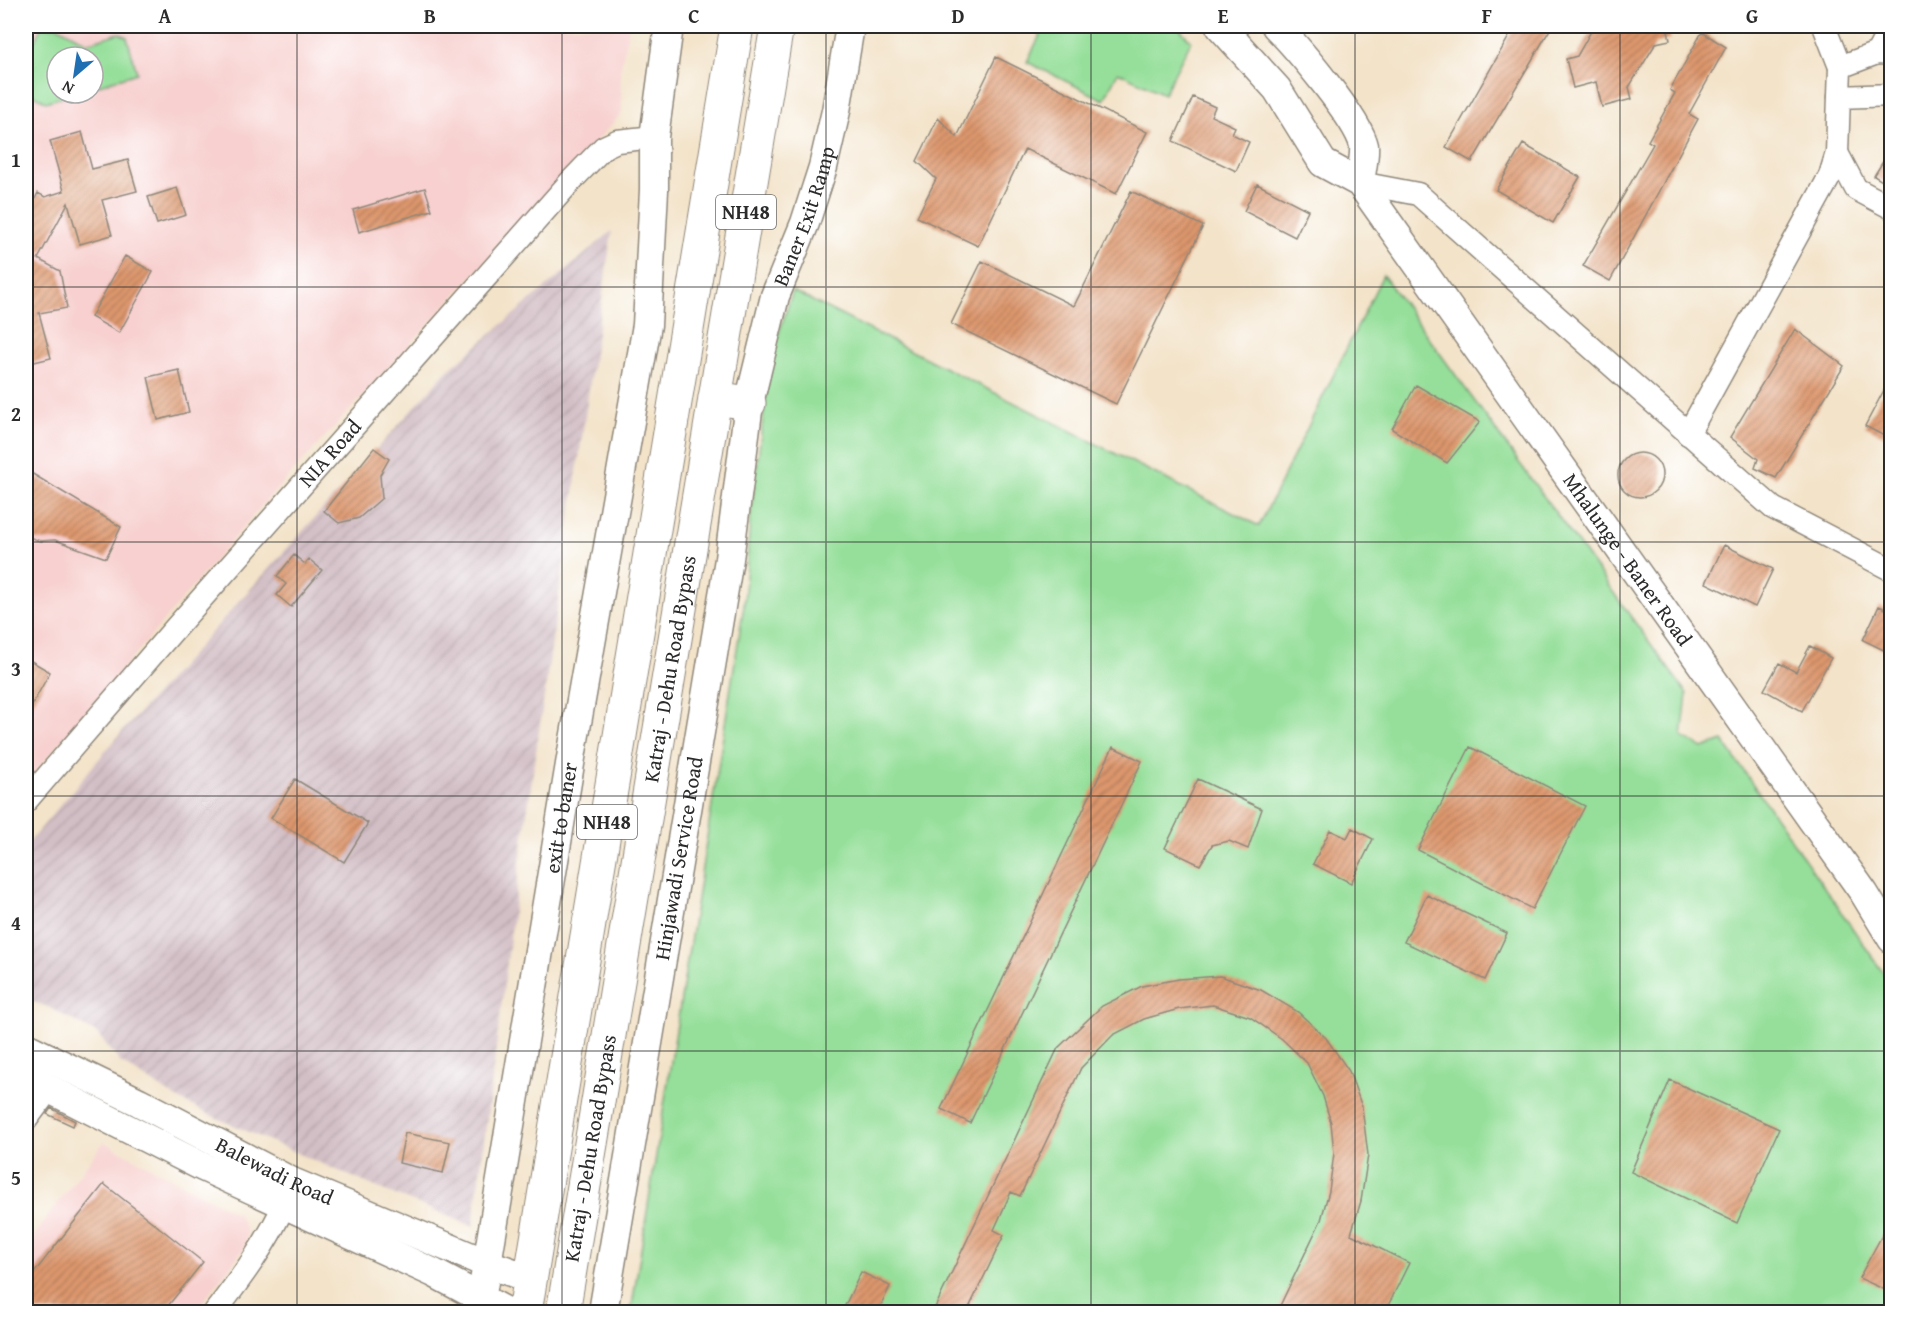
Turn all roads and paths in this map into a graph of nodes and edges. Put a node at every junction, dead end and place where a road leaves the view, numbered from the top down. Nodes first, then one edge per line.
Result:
1 (669, 26) edge
2 (737, 26) edge
3 (777, 26) edge
4 (850, 26) edge
5 (1220, 26) edge
6 (1276, 26) edge
7 (1824, 26) edge
8 (1892, 26) edge
9 (1884, 54) edge
10 (1840, 67) junction
11 (1892, 95) edge
12 (1839, 97) junction
13 (654, 137) junction
14 (1838, 153) junction
15 (1360, 183) junction
16 (1892, 208) edge
17 (647, 325) junction
18 (684, 331) junction
19 (715, 398) junction
20 (749, 403) junction
21 (1688, 434) junction
22 (1892, 570) edge
23 (26, 801) edge
24 (1892, 939) edge
25 (26, 1047) edge
26 (37, 1083) edge
27 (597, 1108) junction
28 (636, 1116) junction
29 (26, 1120) edge
30 (284, 1205) junction
31 (488, 1264) junction
32 (531, 1278) junction
33 (481, 1306) edge
34 (215, 1312) edge
35 (507, 1312) edge
36 (525, 1312) edge
37 (562, 1312) edge
38 (603, 1312) edge

1 - 13 main road
2 - 18 highway, Katraj - Dehu Road Bypass / NH48
3 - 19 highway, Katraj - Dehu Road Bypass / NH48
4 - 20 main road, Baner Exit Ramp
5 - 15 main road, Mhalunge - Baner Road
6 - 15 main road
7 - 10 street
8 - 9 street
9 - 10 street
10 - 12 street
11 - 12 street
12 - 14 street
13 - 17 main road
13 - 23 street, NIA Road
14 - 16 street
14 - 21 street
15 - 21 street
15 - 24 main road, Mhalunge - Baner Road
17 - 18 main road
17 - 31 main road, exit to baner
18 - 32 highway, Katraj - Dehu Road Bypass / NH48
19 - 20 highway
19 - 27 highway, Katraj - Dehu Road Bypass / NH48
20 - 28 main road, Hinjawadi Service Road
21 - 22 street
25 - 31 main road, Balewadi Road
26 - 29 street
26 - 30 main road, Balewadi Road
27 - 28 main road
27 - 37 highway, Katraj - Dehu Road Bypass / NH48
28 - 38 main road, Hinjawadi Service Road
30 - 33 main road, Balewadi Road
30 - 34 street
31 - 32 main road, Balewadi Road
31 - 33 main road, exit to baner
32 - 36 highway, Katraj - Dehu Road Bypass / NH48
33 - 35 main road, Balewadi Road

